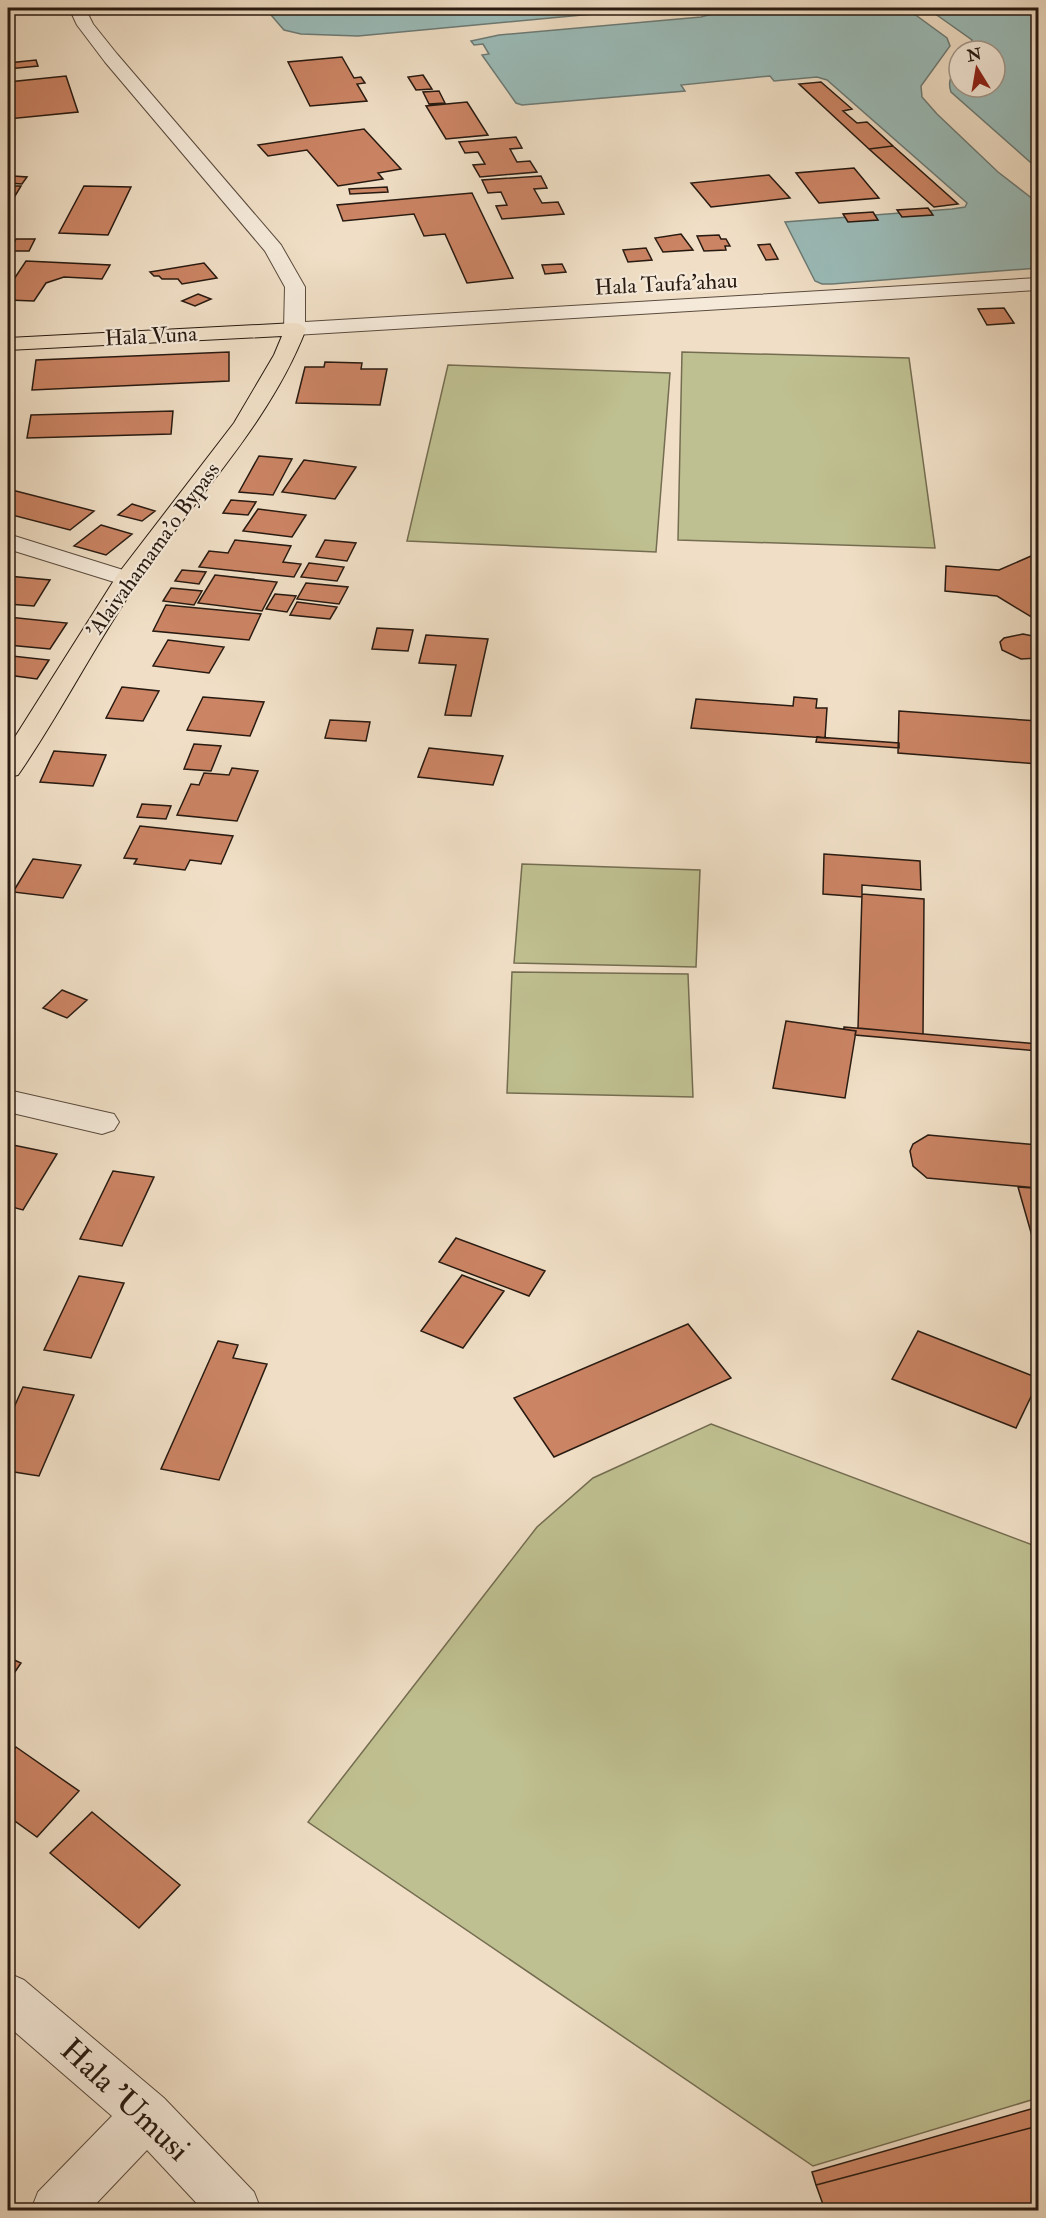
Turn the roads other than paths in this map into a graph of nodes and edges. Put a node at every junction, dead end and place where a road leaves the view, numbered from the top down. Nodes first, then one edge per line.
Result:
1 (77, 8) edge
2 (1038, 284) edge
3 (296, 329) junction
4 (8, 344) edge
5 (8, 541) edge
6 (127, 579) junction
7 (8, 769) edge
8 (8, 1101) edge
9 (102, 1122) dead end
10 (8, 1996) edge
11 (147, 2115) junction
12 (56, 2211) edge
13 (236, 2211) edge

1 - 3 street
2 - 3 street, Hala Taufa'ahau
3 - 4 main road, Hala Vuna
3 - 6 main road, 'Alaivahamama'o Bypass
5 - 6 street
6 - 7 main road, 'Alaivahamama'o Bypass
8 - 9 street
10 - 11 street, Hala 'Umusi
11 - 12 street
11 - 13 street, Hala 'Umusi

